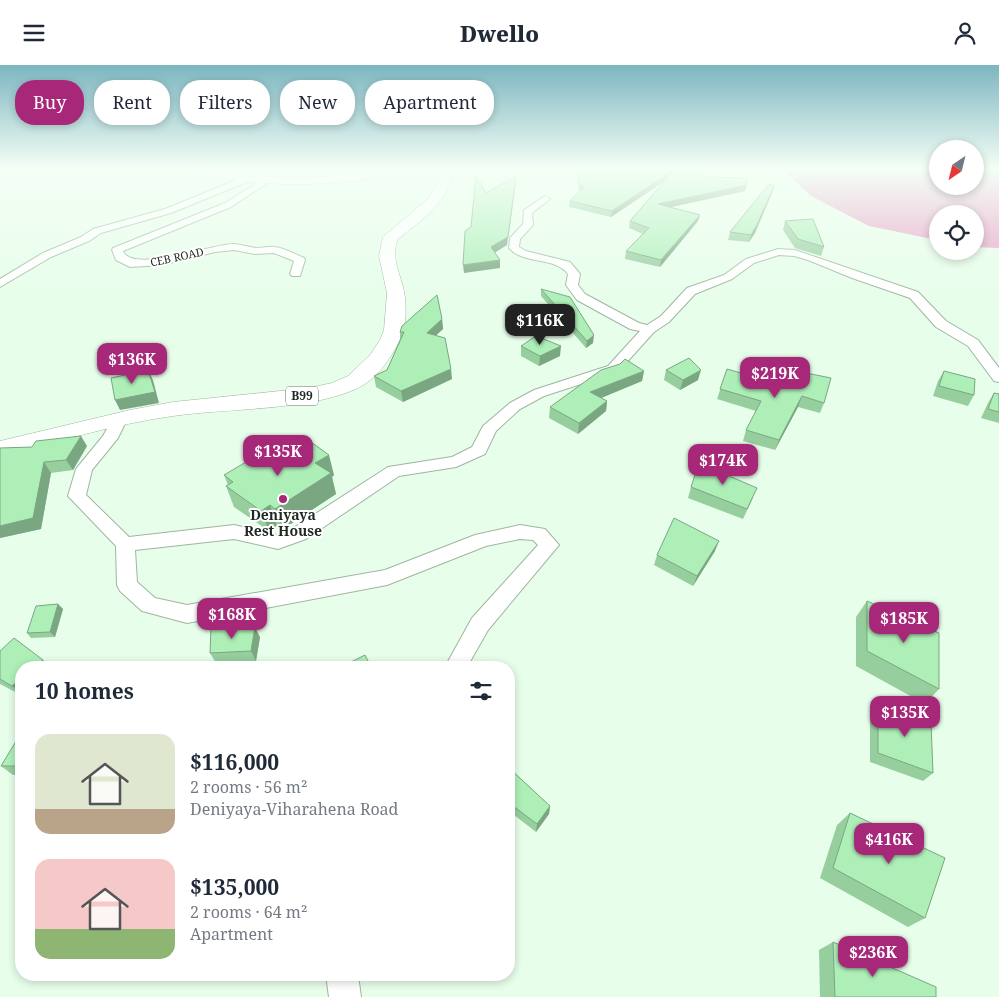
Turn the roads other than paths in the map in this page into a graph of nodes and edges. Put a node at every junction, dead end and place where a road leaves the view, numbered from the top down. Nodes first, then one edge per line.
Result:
1 (158, 213) edge
2 (209, 213) edge
3 (421, 213) edge
4 (527, 213) edge
5 (296, 274) dead end
6 (0, 284) edge
7 (649, 329) junction
8 (999, 378) edge
9 (120, 417) junction
10 (0, 449) edge
11 (125, 544) junction
12 (459, 661) edge
13 (343, 981) edge
14 (345, 997) edge

1 - 6 street
2 - 5 street, CEB ROAD
3 - 9 main road, B99
4 - 7 street
7 - 8 street
7 - 11 street
9 - 10 main road, B99
9 - 11 street
11 - 12 street
13 - 14 street

